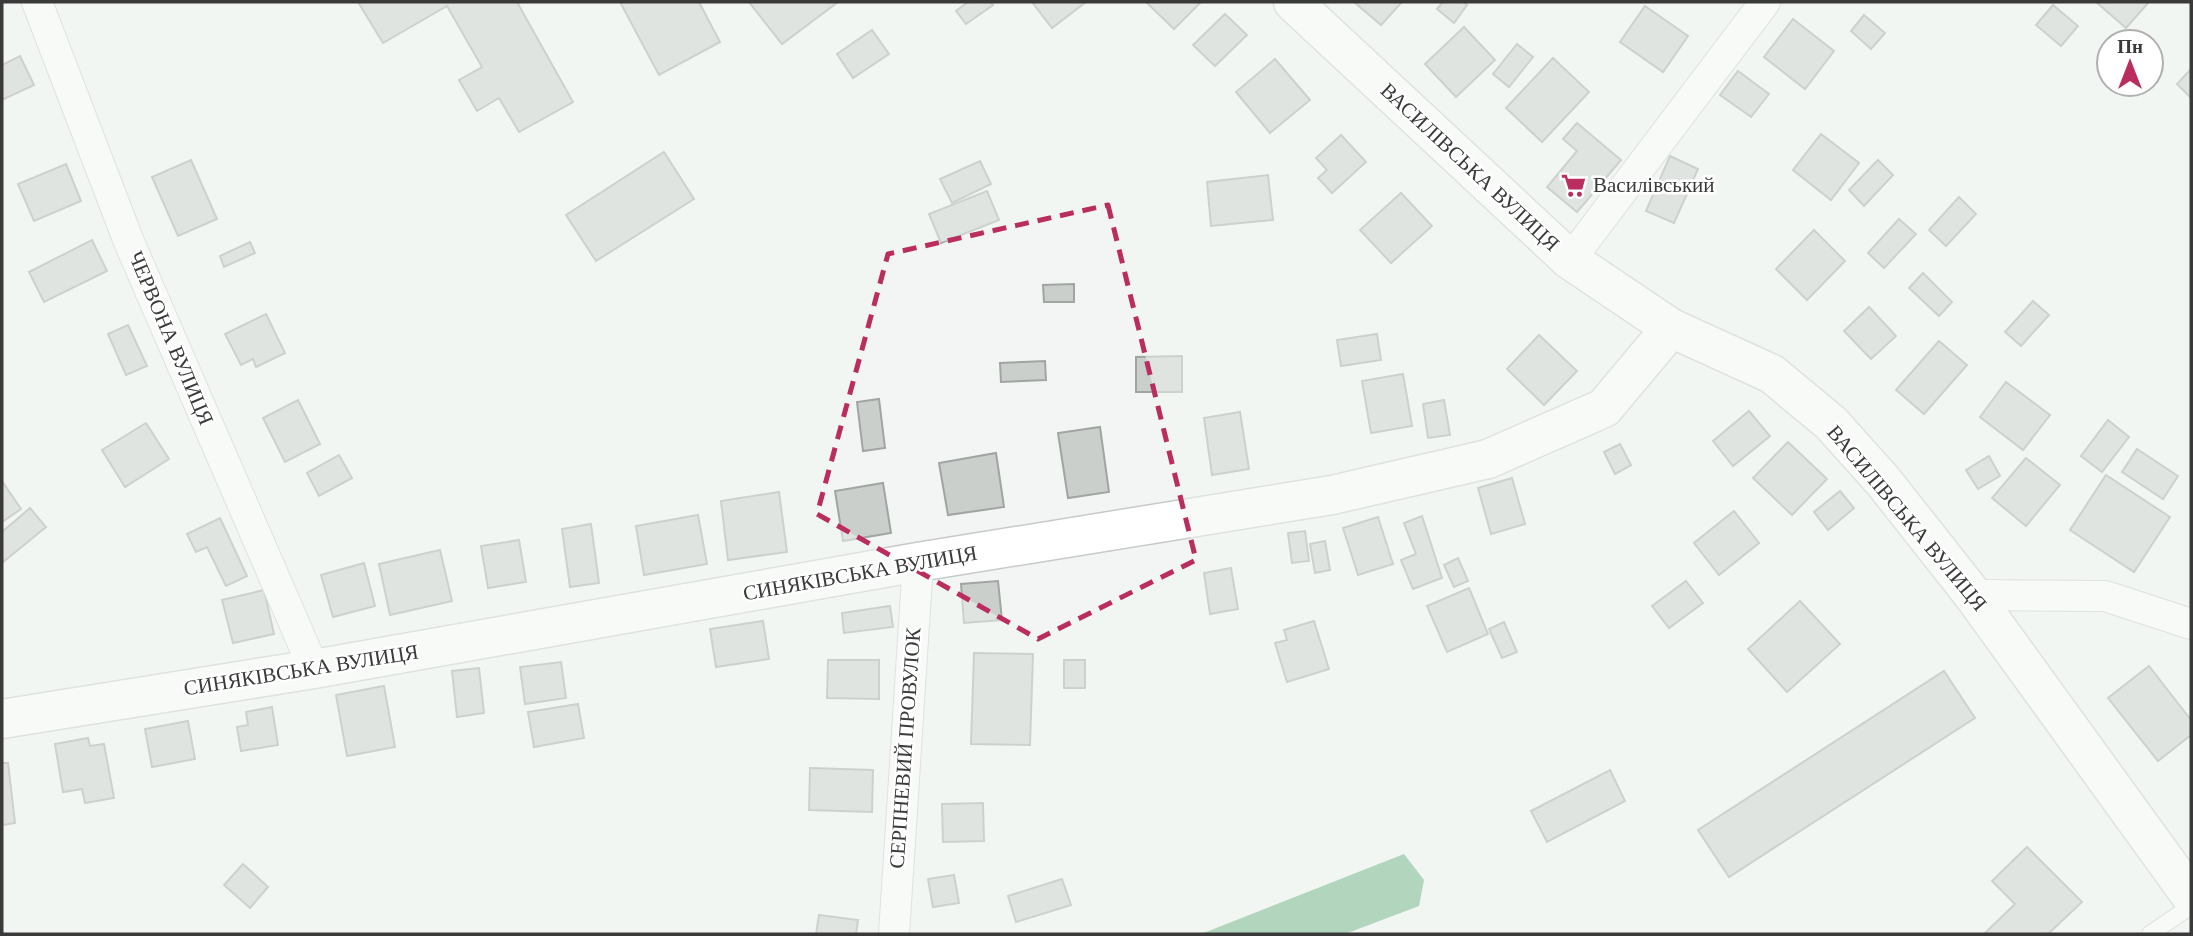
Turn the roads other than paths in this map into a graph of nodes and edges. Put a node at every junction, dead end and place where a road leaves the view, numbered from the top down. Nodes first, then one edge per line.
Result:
1 (37, 2) edge
2 (1293, 2) edge
3 (1765, 2) edge
4 (1570, 260) junction
5 (1671, 328) junction
6 (918, 562) junction
7 (1973, 595) junction
8 (2191, 624) edge
9 (314, 670) junction
10 (2, 719) edge
11 (2191, 896) edge
12 (2191, 906) edge
13 (894, 934) edge
14 (2150, 934) edge

1 - 9 street, ЧЕРВОНА ВУЛИЦЯ
2 - 4 street, ВАСИЛІВСЬКА ВУЛИЦЯ
3 - 4 street
4 - 5 street, ВАСИЛІВСЬКА ВУЛИЦЯ
5 - 6 street, СИНЯКІВСЬКА ВУЛИЦЯ
5 - 7 street, ВАСИЛІВСЬКА ВУЛИЦЯ
6 - 9 street, СИНЯКІВСЬКА ВУЛИЦЯ
6 - 13 street, СЕРПНЕВИЙ ПРОВУЛОК
7 - 8 street
7 - 11 street, ВАСИЛІВСЬКА ВУЛИЦЯ
9 - 10 street, СИНЯКІВСЬКА ВУЛИЦЯ
12 - 14 lane

